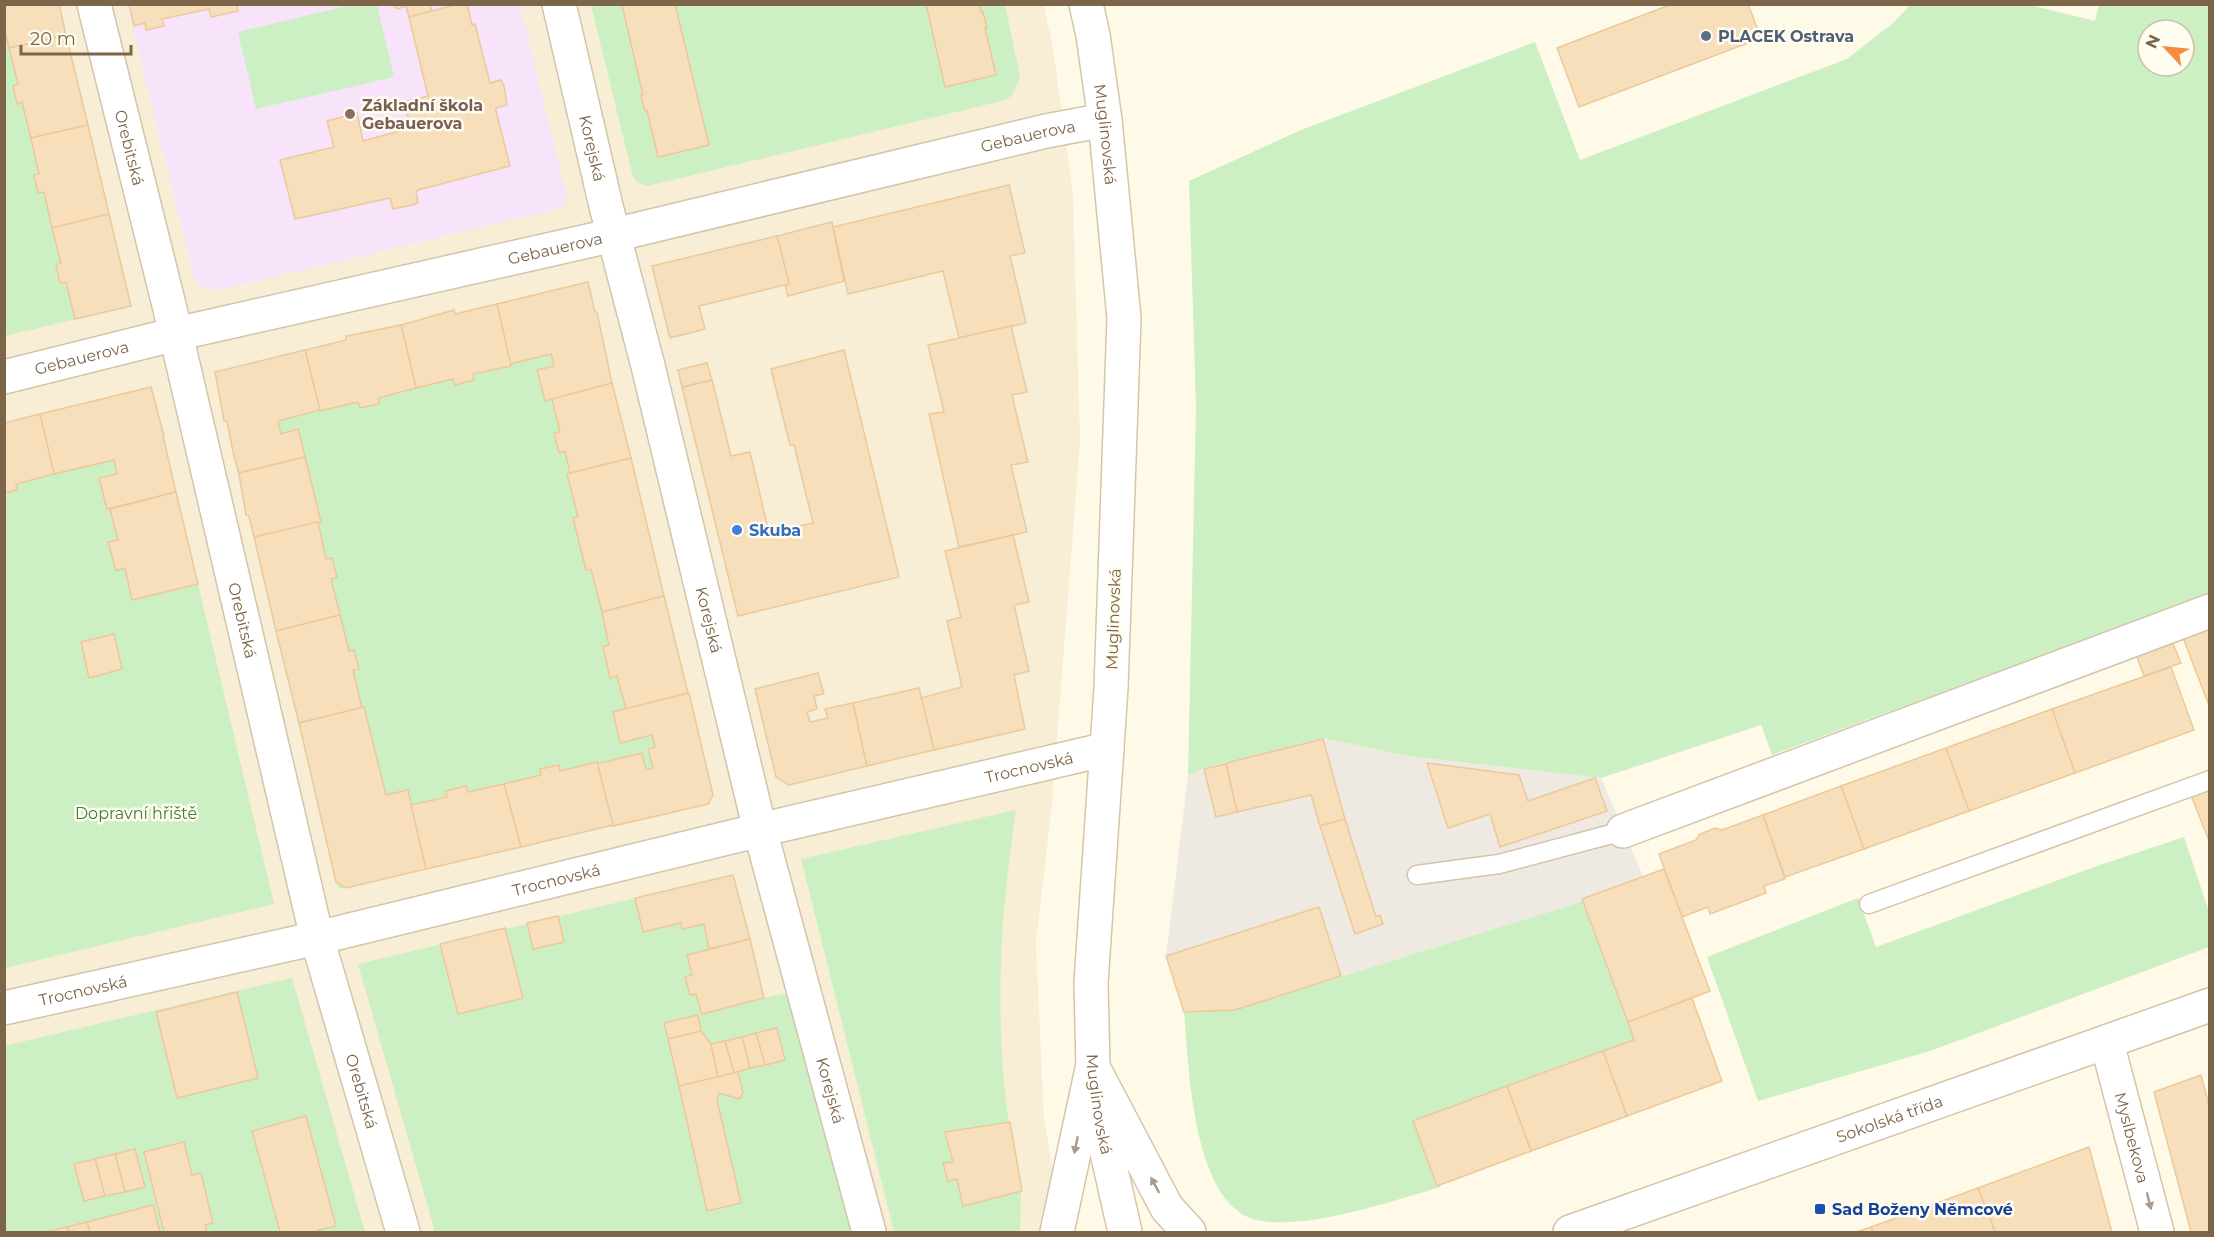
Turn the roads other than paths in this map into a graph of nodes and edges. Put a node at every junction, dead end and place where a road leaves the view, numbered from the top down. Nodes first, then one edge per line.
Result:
1 (94, 4) edge
2 (559, 4) edge
3 (1086, 4) edge
4 (1105, 120) junction
5 (614, 235) junction
6 (176, 334) junction
7 (4, 377) edge
8 (2210, 611) edge
9 (1107, 749) junction
10 (2210, 780) edge
11 (760, 830) junction
12 (1623, 831) joint
13 (1417, 875) dead end
14 (1869, 904) dead end
15 (317, 938) junction
16 (2210, 1005) edge
17 (4, 1008) edge
18 (2107, 1043) junction
19 (1093, 1067) junction
20 (403, 1233) edge
21 (869, 1233) edge
22 (1057, 1233) edge
23 (1125, 1233) edge
24 (1189, 1233) edge
25 (1570, 1233) edge
26 (2157, 1233) edge

1 - 6 street, Orebitská
2 - 5 street, Korejská
3 - 4 street, Muglinovská
4 - 5 street, Gebauerova
4 - 9 street, Muglinovská
5 - 6 street, Gebauerova
5 - 11 street, Korejská
6 - 7 street, Gebauerova
6 - 15 street, Orebitská
8 - 12 street
9 - 11 street, Trocnovská
9 - 19 street, Muglinovská
10 - 14 lane
11 - 15 street, Trocnovská
11 - 21 street, Korejská
12 - 13 lane
15 - 17 street, Trocnovská
15 - 20 street, Orebitská
16 - 18 street, Sokolská třída
18 - 25 street, Sokolská třída
18 -> 26 street, Myslbekova
19 -> 22 street
19 - 23 street, Muglinovská
24 -> 19 street

